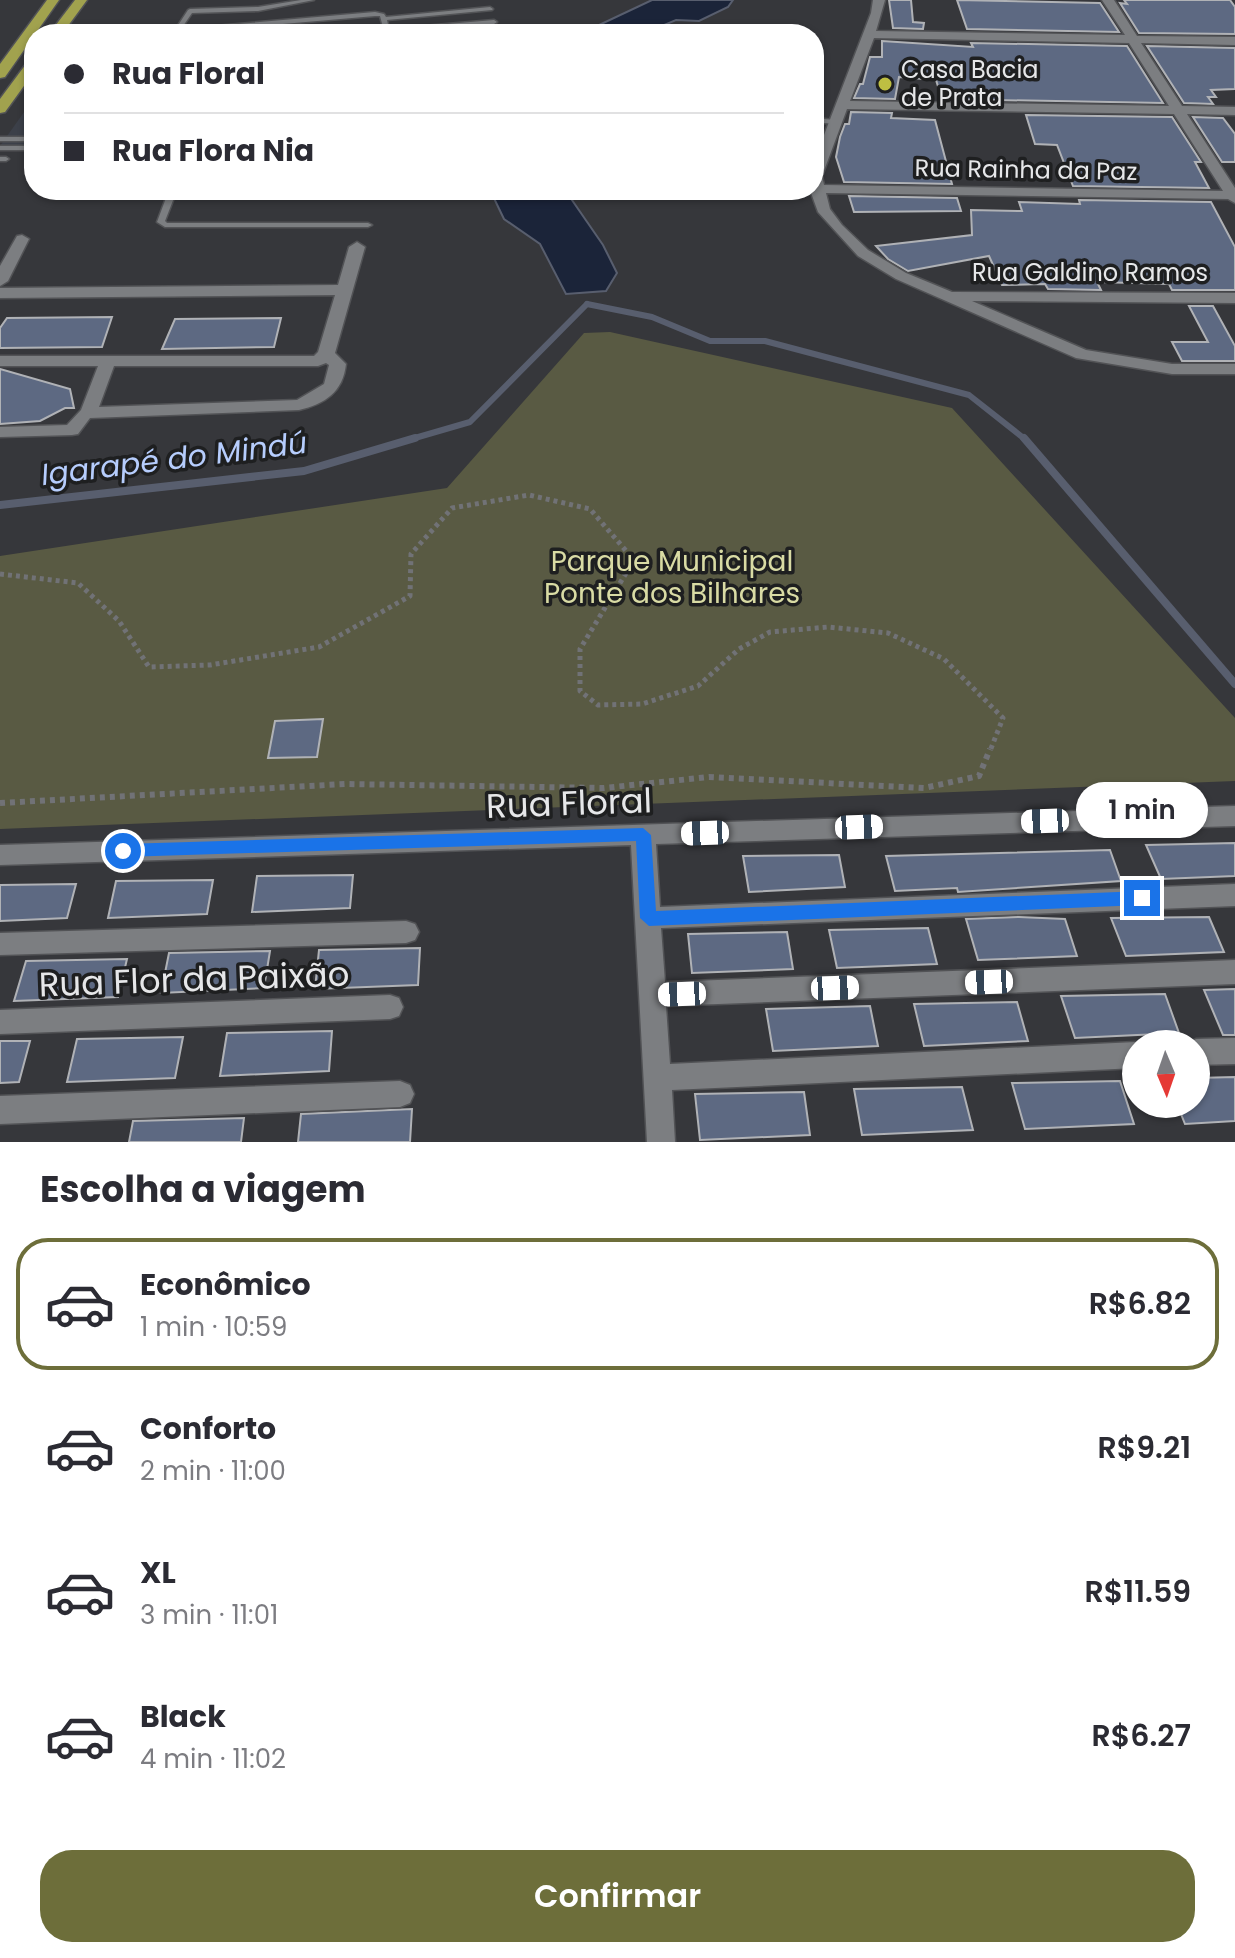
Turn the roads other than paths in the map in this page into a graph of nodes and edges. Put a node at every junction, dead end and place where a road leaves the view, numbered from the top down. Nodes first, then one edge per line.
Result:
1 (53, 0) edge
2 (81, 0) edge
3 (311, 0) edge
4 (879, 0) edge
5 (1108, 0) edge
6 (490, 9) dead end
7 (384, 19) junction
8 (494, 22) dead end
9 (36, 24) edge
10 (63, 24) edge
11 (182, 24) edge
12 (259, 24) edge
13 (385, 24) edge
14 (470, 24) edge
15 (869, 34) junction
16 (24, 40) edge
17 (1135, 40) junction
18 (1235, 41) edge
19 (0, 74) edge
20 (24, 83) edge
21 (841, 105) junction
22 (0, 109) edge
23 (1180, 110) junction
24 (1235, 111) edge
25 (824, 121) edge
26 (835, 122) junction
27 (0, 139) edge
28 (24, 139) edge
29 (0, 148) edge
30 (24, 148) edge
31 (824, 152) edge
32 (824, 189) edge
33 (1234, 196) edge
34 (169, 200) edge
35 (820, 200) edge
36 (368, 225) dead end
37 (22, 239) dead end
38 (357, 247) dead end
39 (0, 281) edge
40 (343, 290) junction
41 (0, 293) edge
42 (945, 296) junction
43 (1235, 298) edge
44 (326, 354) junction
45 (0, 361) edge
46 (108, 361) junction
47 (1235, 369) edge
48 (88, 413) junction
49 (0, 432) edge
50 (1235, 816) edge
51 (643, 835) junction
52 (0, 855) edge
53 (1235, 895) edge
54 (649, 918) junction
55 (406, 932) dead end
56 (0, 944) edge
57 (1235, 972) edge
58 (651, 995) junction
59 (390, 1007) dead end
60 (0, 1022) edge
61 (1235, 1051) edge
62 (1210, 1052) edge
63 (1122, 1056) edge
64 (656, 1078) junction
65 (400, 1094) dead end
66 (0, 1110) edge
67 (661, 1142) edge

1 - 9 highway
2 - 10 highway
3 - 11 lane
4 - 15 street
5 - 17 street
6 - 7 lane
7 - 12 lane
7 - 13 lane
8 - 14 lane
15 - 17 street
15 - 21 street
16 - 19 highway
17 - 18 street
17 - 23 street
20 - 22 highway
21 - 23 street
21 - 26 street
23 - 24 street
23 - 33 street
25 - 26 lane
26 - 31 street
27 - 28 lane
29 - 30 lane
32 - 33 street, Rua Rainha da Paz
34 - 36 lane
35 - 42 street
37 - 39 street
38 - 40 street
40 - 41 street
40 - 44 street
42 - 43 street, Rua Galdino Ramos
42 - 47 street
44 - 46 street
44 - 48 street
45 - 46 street
46 - 48 street
48 - 49 street
50 - 51 street, Rua Floral
51 - 52 street, Rua Floral
51 - 54 street
53 - 54 street
54 - 58 street
55 - 56 street
57 - 58 street
58 - 64 street
59 - 60 street, Rua Flor da Paixão
61 - 62 street
63 - 64 street
64 - 67 street
65 - 66 street

